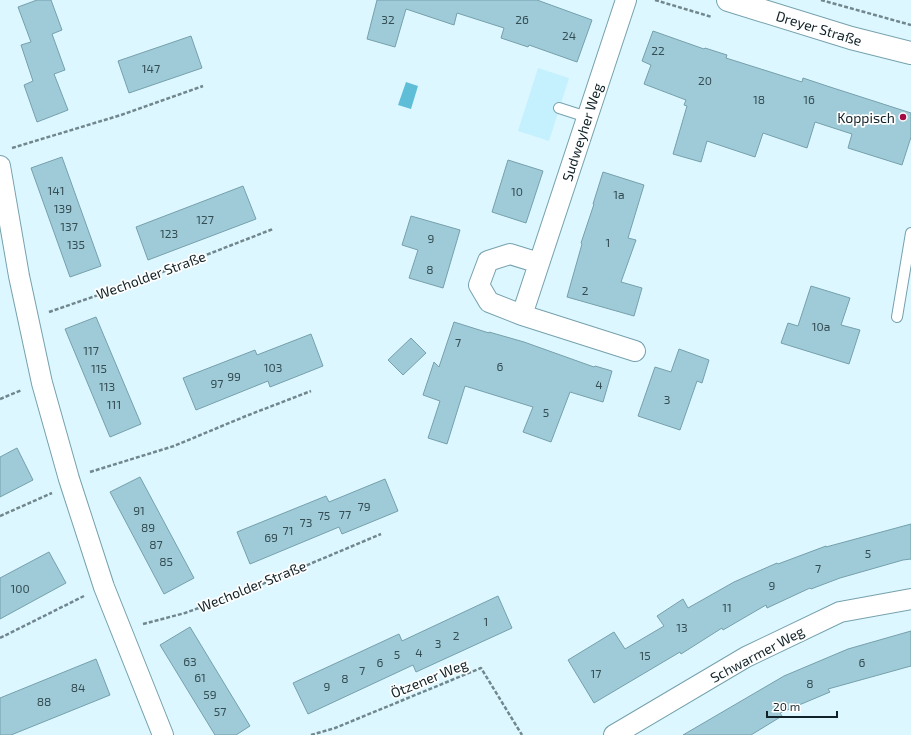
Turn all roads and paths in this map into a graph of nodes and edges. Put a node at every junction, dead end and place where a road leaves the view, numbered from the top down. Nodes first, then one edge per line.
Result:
1 (626, 0) edge
2 (728, 0) edge
3 (821, 0) edge
4 (911, 25) edge
5 (911, 53) edge
6 (202, 86) dead end
7 (559, 108) dead end
8 (587, 117) junction
9 (4, 158) edge
10 (274, 230) dead end
11 (911, 233) edge
12 (539, 263) junction
13 (522, 315) junction
14 (897, 317) dead end
15 (28, 319) junction
16 (635, 351) dead end
17 (311, 391) dead end
18 (70, 482) junction
19 (0, 516) edge
20 (381, 534) dead end
21 (104, 587) junction
22 (911, 599) edge
23 (121, 628) junction
24 (0, 638) edge
25 (163, 735) edge
26 (311, 735) edge
27 (522, 735) edge
28 (614, 735) edge

1 - 8 street, Sudweyher Weg
2 - 5 street, Dreyer Straße
3 - 4 path
6 - 9 path
7 - 8 lane
8 - 12 street, Sudweyher Weg
9 - 15 street
10 - 15 path, Wecholder Straße
11 - 14 lane
12 - 13 street, Sudweyher Weg
12 - 13 street
13 - 16 street
15 - 18 street
17 - 18 path
18 - 19 path
18 - 21 street
20 - 23 path, Wecholder Straße
21 - 23 street
21 - 24 path
22 - 28 street, Schwarmer Weg
23 - 25 street
26 - 27 path, Ötzener Weg

